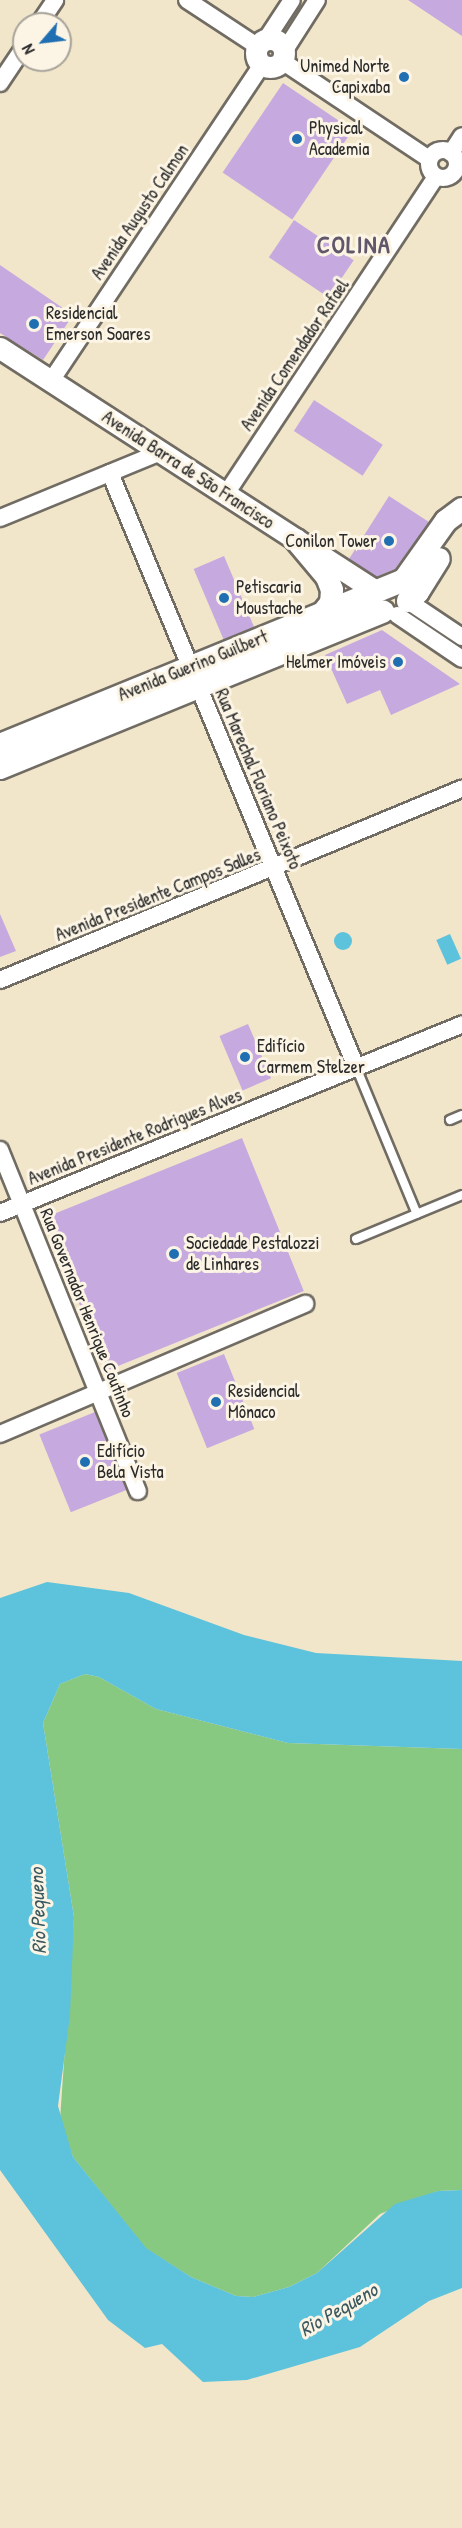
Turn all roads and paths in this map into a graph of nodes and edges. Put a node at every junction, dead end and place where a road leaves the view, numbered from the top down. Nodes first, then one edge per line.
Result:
1 (187, 0) edge
2 (292, 0) edge
3 (317, 0) edge
4 (271, 52) junction
5 (12, 65) edge
6 (0, 83) edge
7 (462, 136) edge
8 (451, 153) junction
9 (429, 159) junction
10 (458, 174) edge
11 (436, 177) junction
12 (0, 348) edge
13 (51, 381) junction
14 (161, 452) junction
15 (110, 473) junction
16 (226, 494) junction
17 (462, 509) edge
18 (462, 514) edge
19 (0, 518) edge
20 (296, 540) junction
21 (390, 601) junction
22 (323, 613) junction
23 (462, 637) edge
24 (462, 660) edge
25 (194, 677) junction
26 (0, 745) edge
27 (0, 768) edge
28 (462, 789) edge
29 (274, 869) junction
30 (0, 980) edge
31 (462, 1024) edge
32 (356, 1067) junction
33 (462, 1115) edge
34 (450, 1120) dead end
35 (0, 1150) edge
36 (462, 1195) edge
37 (22, 1204) junction
38 (0, 1213) edge
39 (417, 1214) junction
40 (356, 1239) dead end
41 (305, 1304) dead end
42 (98, 1391) junction
43 (0, 1434) edge
44 (138, 1491) dead end

1 - 4 street
2 - 4 street, Avenida Augusto Calmon
3 - 4 street
4 - 9 street
4 - 13 street, Avenida Augusto Calmon
5 - 6 street
7 - 8 street
8 - 9 street
8 - 10 street
9 - 11 street
10 - 11 street
11 - 16 street, Avenida Comendador Rafael
12 - 13 street, Avenida Barra de São Francisco
13 - 14 street, Avenida Barra de São Francisco
14 - 15 street
14 - 16 street, Avenida Barra de São Francisco
15 - 19 street
15 - 25 street, Rua Marechal Floriano Peixoto
16 - 20 street, Avenida Barra de São Francisco
17 - 21 main road
18 - 21 main road
20 - 21 street, Avenida Barra de São Francisco
20 - 22 main road
21 - 22 main road, Avenida Guerino Guilbert
21 - 23 street, Avenida Barra de São Francisco
21 - 24 street, Avenida Barra de São Francisco
21 - 25 main road, Avenida Guerino Guilbert
22 - 25 main road, Avenida Guerino Guilbert
25 - 26 main road, Avenida Guerino Guilbert
25 - 27 main road, Avenida Guerino Guilbert
25 - 29 street, Rua Marechal Floriano Peixoto
28 - 29 street, Avenida Presidente Campos Salles
29 - 30 street, Avenida Presidente Campos Salles
29 - 32 street, Rua Marechal Floriano Peixoto
31 - 32 street, Avenida Presidente Rodrigues Alves
32 - 37 street, Avenida Presidente Rodrigues Alves
32 - 39 lane
33 - 34 lane
35 - 37 street, Rua Governador Henrique Coutinho
36 - 39 lane
37 - 38 street, Avenida Presidente Rodrigues Alves
37 - 42 street, Rua Governador Henrique Coutinho
39 - 40 lane
41 - 42 street
42 - 43 street
42 - 44 street, Rua Governador Henrique Coutinho

